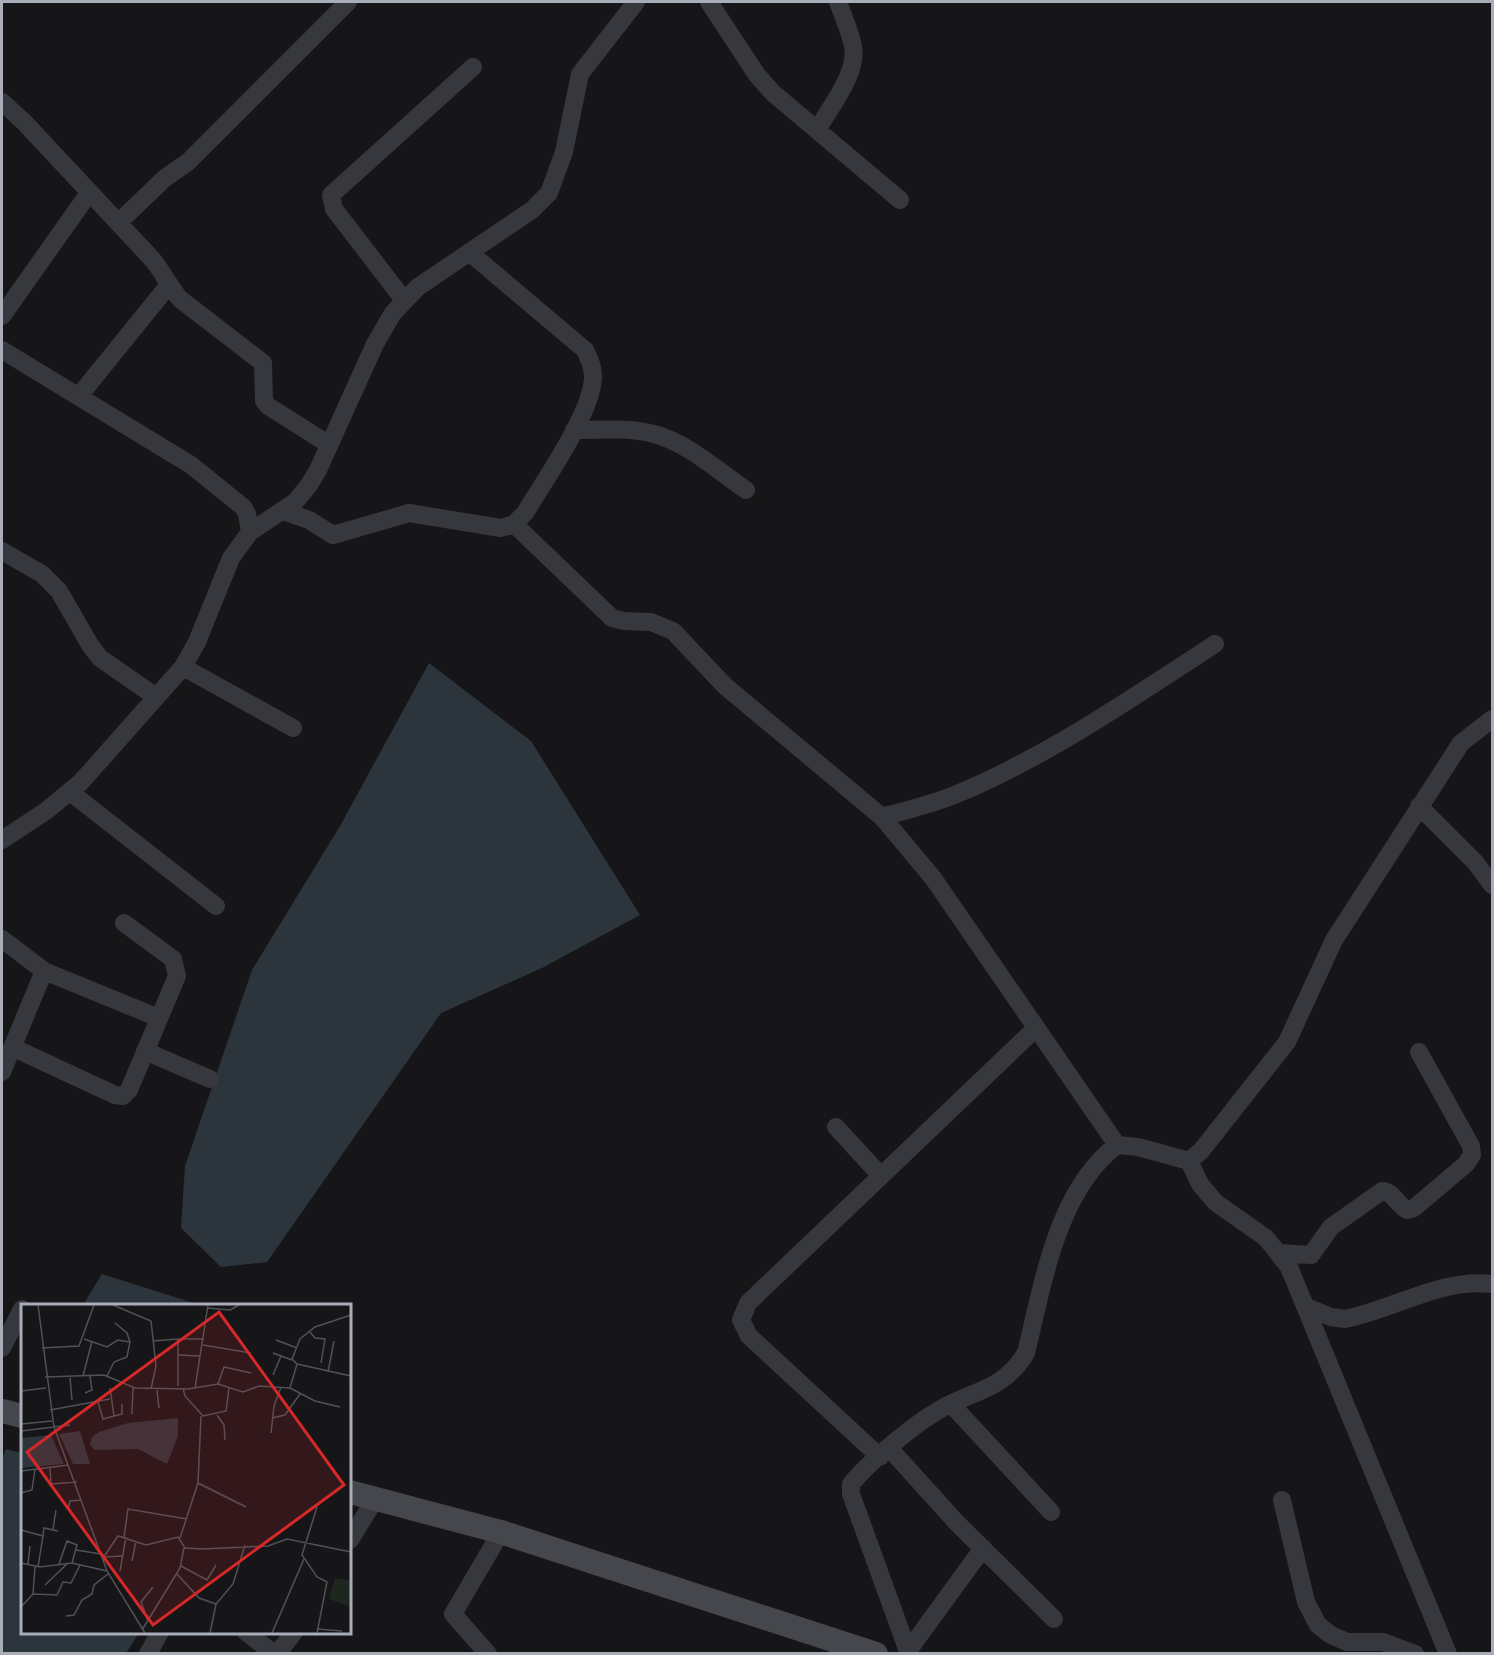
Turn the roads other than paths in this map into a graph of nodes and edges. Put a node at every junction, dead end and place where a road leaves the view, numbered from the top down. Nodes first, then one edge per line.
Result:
1 (348, 2) edge
2 (636, 2) edge
3 (709, 2) edge
4 (838, 2) edge
5 (473, 67) dead end
6 (2, 102) edge
7 (817, 130) junction
8 (89, 193) junction
9 (900, 200) dead end
10 (118, 223) junction
11 (469, 252) junction
12 (168, 286) junction
13 (404, 300) junction
14 (2, 315) edge
15 (2, 350) edge
16 (79, 396) junction
17 (574, 430) junction
18 (328, 444) junction
19 (746, 490) dead end
20 (283, 512) junction
21 (514, 524) junction
22 (250, 532) junction
23 (2, 551) edge
24 (1215, 644) dead end
25 (183, 667) junction
26 (156, 697) junction
27 (1492, 719) edge
28 (292, 728) dead end
29 (70, 792) junction
30 (1419, 806) junction
31 (882, 817) junction
32 (2, 840) edge
33 (1492, 885) edge
34 (216, 906) dead end
35 (124, 923) dead end
36 (2, 939) edge
37 (44, 971) junction
38 (159, 1018) junction
39 (1036, 1028) junction
40 (14, 1048) junction
41 (145, 1052) junction
42 (1419, 1052) dead end
43 (2, 1072) edge
44 (210, 1079) dead end
45 (836, 1127) dead end
46 (1117, 1145) junction
47 (1189, 1161) junction
48 (881, 1176) junction
49 (1278, 1252) junction
50 (1492, 1284) edge
51 (1307, 1307) junction
52 (21, 1311) edge
53 (2, 1348) edge
54 (951, 1404) junction
55 (2, 1411) edge
56 (21, 1416) edge
57 (885, 1453) junction
58 (351, 1492) edge
59 (375, 1498) junction
60 (1282, 1500) dead end
61 (1051, 1512) dead end
62 (501, 1532) junction
63 (351, 1538) edge
64 (982, 1548) junction
65 (1054, 1619) dead end
66 (159, 1634) edge
67 (248, 1634) edge
68 (292, 1634) edge
69 (267, 1651) edge
70 (909, 1652) edge
71 (148, 1653) edge
72 (488, 1653) edge
73 (876, 1653) edge
74 (1416, 1653) edge
75 (1448, 1653) edge

1 - 10 street
2 - 11 street
3 - 7 street
4 - 7 street
5 - 13 street
6 - 8 street
7 - 9 street
8 - 10 street
8 - 14 street
10 - 12 street
11 - 13 street
11 - 17 street
12 - 16 street
12 - 18 street
13 - 18 street
15 - 16 street
16 - 22 street
17 - 19 street
17 - 21 street
18 - 20 street
20 - 21 street
20 - 22 street
21 - 31 street
22 - 25 street
23 - 26 street
24 - 31 street
25 - 26 street
25 - 28 street
26 - 29 street
27 - 30 street
29 - 32 street
29 - 34 street
30 - 33 street
30 - 47 street
31 - 39 street
35 - 38 street
36 - 37 street
37 - 38 street
37 - 40 street
38 - 41 street
39 - 46 street
39 - 48 street
40 - 41 street
40 - 43 street
41 - 44 street
42 - 49 street
45 - 48 street
46 - 47 street
46 - 54 street
47 - 49 street
48 - 57 street
49 - 51 street
50 - 51 street
51 - 75 street
52 - 53 street
54 - 57 street
54 - 61 street
55 - 56 main road
57 - 64 street
57 - 70 street
58 - 59 main road
59 - 62 main road
59 - 63 street
60 - 74 street
62 - 72 street
62 - 73 main road
64 - 65 street
64 - 70 street
66 - 71 street
67 - 69 street
68 - 69 street

